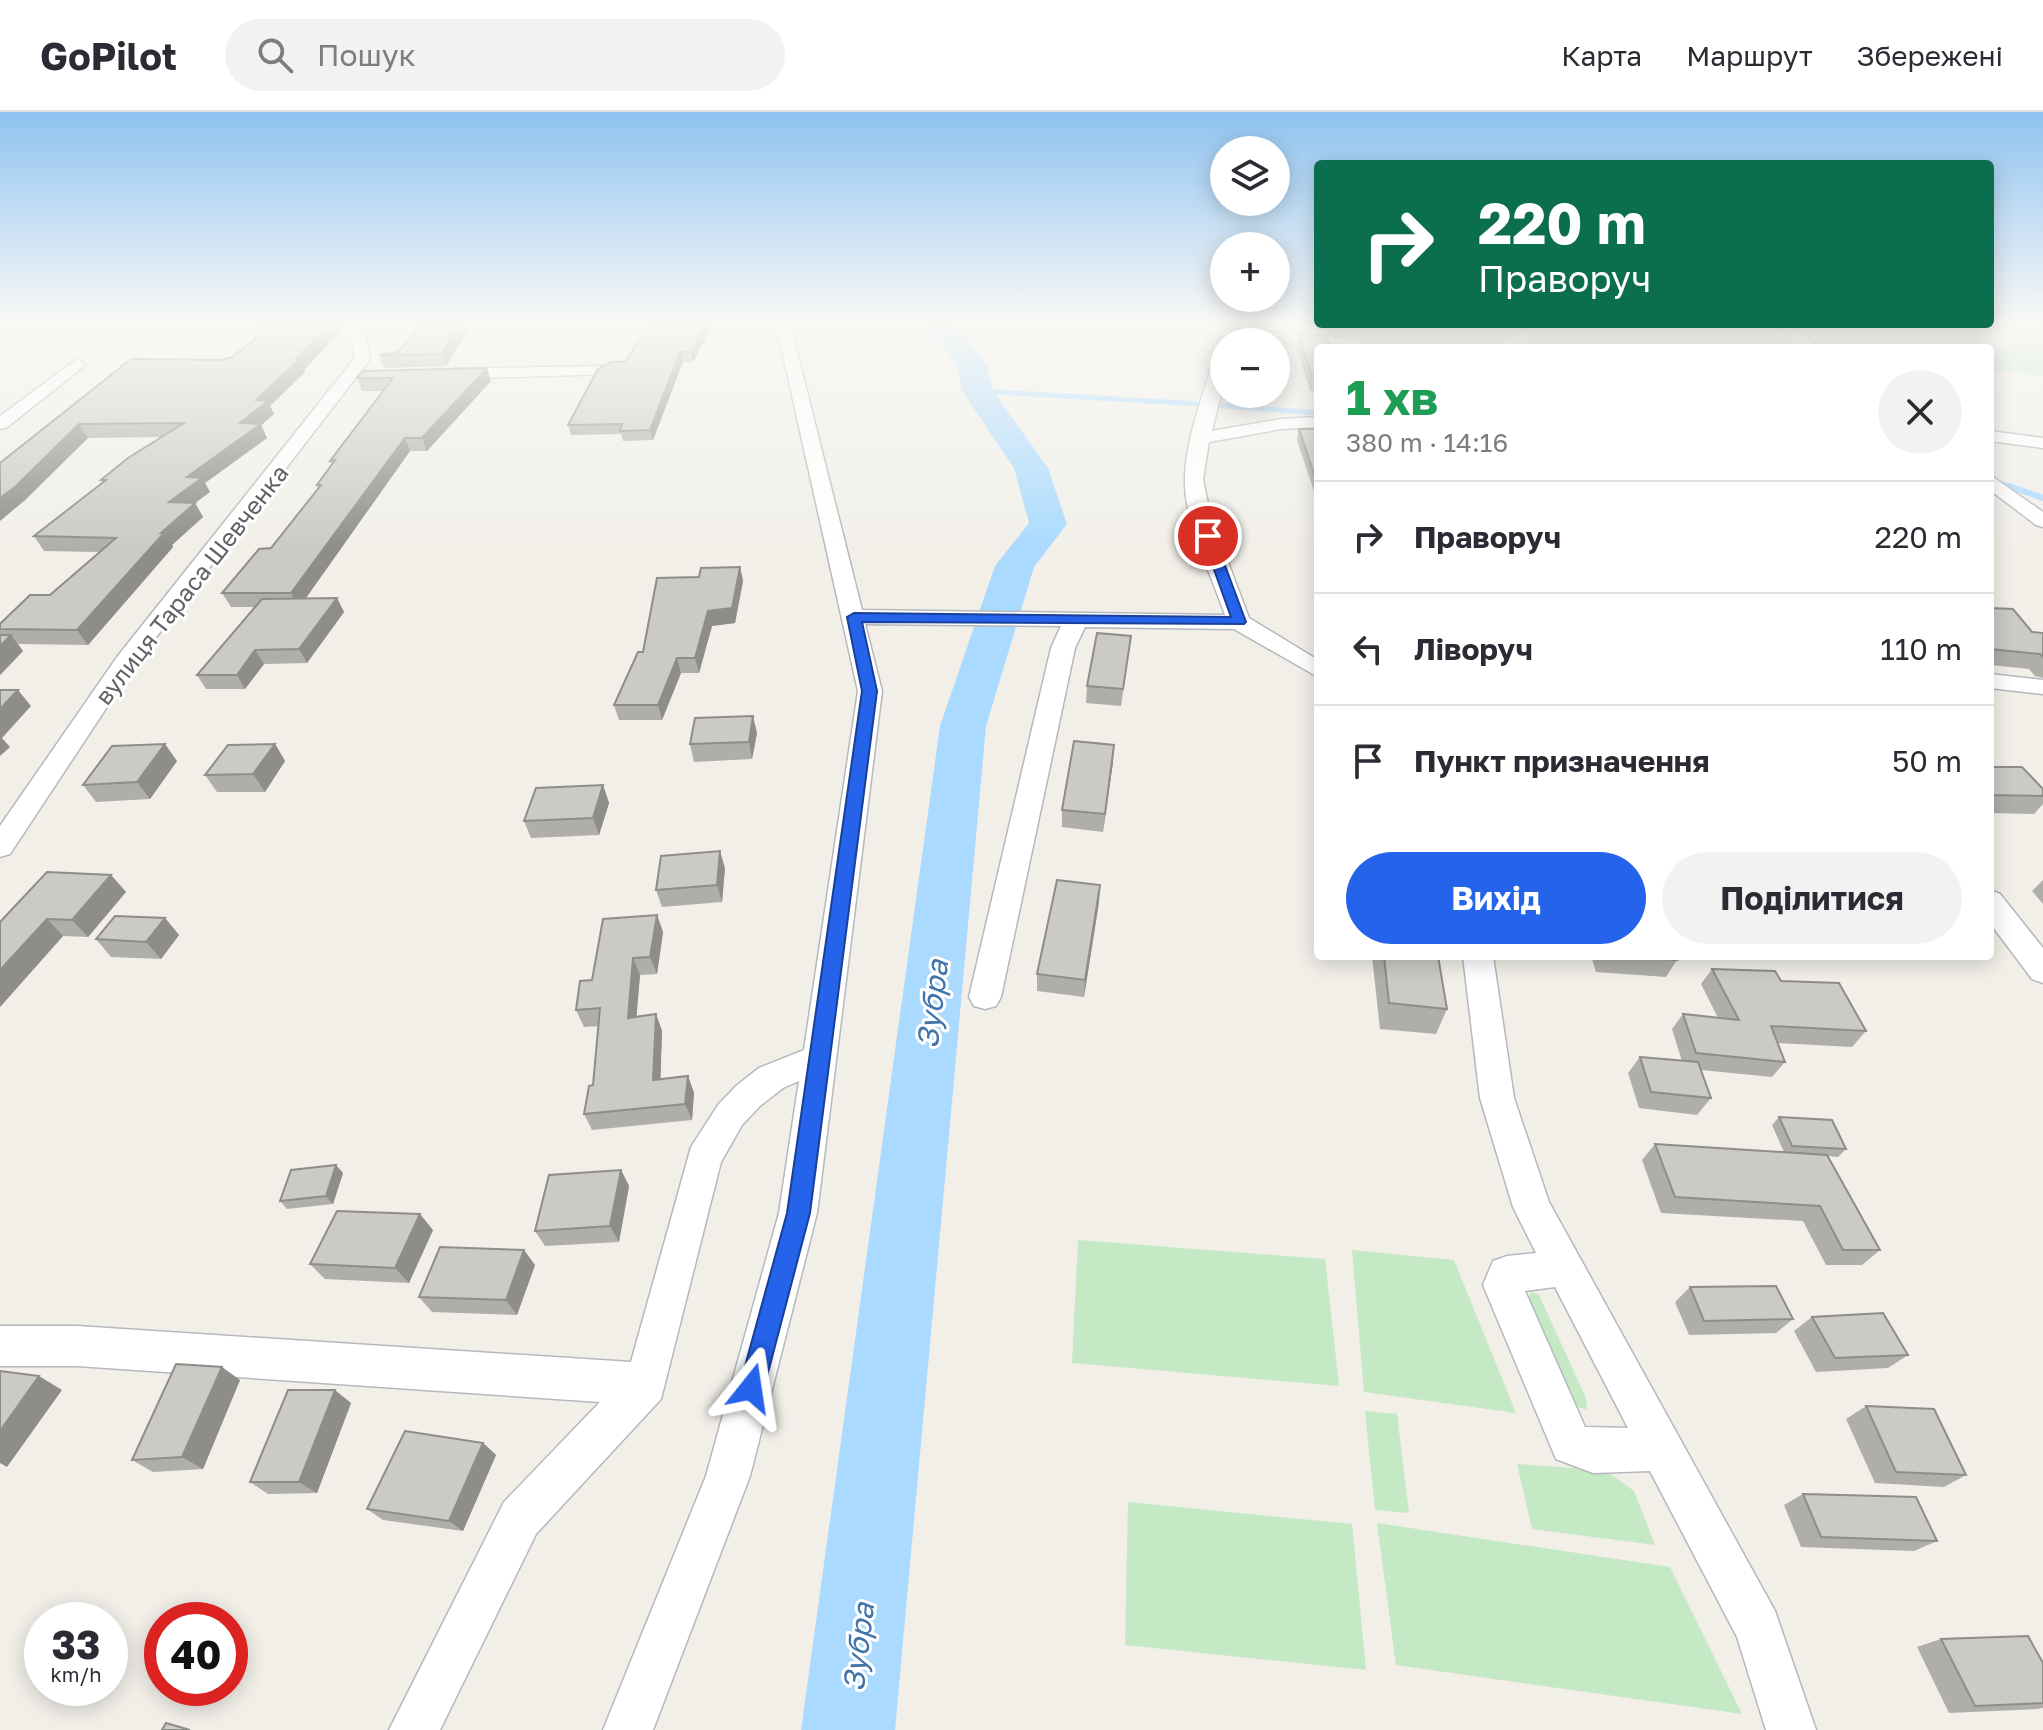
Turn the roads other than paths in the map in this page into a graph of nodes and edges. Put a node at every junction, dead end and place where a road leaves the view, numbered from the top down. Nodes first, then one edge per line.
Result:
1 (31, 400) edge
2 (340, 400) edge
3 (801, 400) edge
4 (1210, 405) edge
5 (1314, 422) edge
6 (0, 424) edge
7 (1994, 437) edge
8 (1201, 438) junction
9 (2043, 443) edge
10 (1994, 487) edge
11 (2043, 521) edge
12 (854, 617) junction
13 (1078, 621) junction
14 (1239, 622) junction
15 (1314, 641) edge
16 (1276, 644) junction
17 (1314, 668) edge
18 (1994, 681) edge
19 (2043, 687) edge
20 (0, 847) edge
21 (1994, 906) edge
22 (1479, 960) edge
23 (2043, 971) edge
24 (985, 997) dead end
25 (818, 1059) junction
26 (1565, 1268) junction
27 (0, 1346) edge
28 (646, 1384) junction
29 (1662, 1449) junction
30 (414, 1730) edge
31 (628, 1730) edge
32 (1791, 1730) edge

1 - 6 street
2 - 20 street, вулиця Тараса Шевченка
3 - 12 street
4 - 8 street
5 - 8 street
7 - 9 street
8 - 14 street
10 - 11 street
12 - 13 street
12 - 25 street
13 - 14 street
13 - 24 street
14 - 16 street
15 - 16 street
16 - 17 street
18 - 19 street
21 - 23 street
22 - 26 street
25 - 28 street
25 - 31 street
26 - 29 street
26 - 29 street
27 - 28 street
28 - 30 street
29 - 32 street

